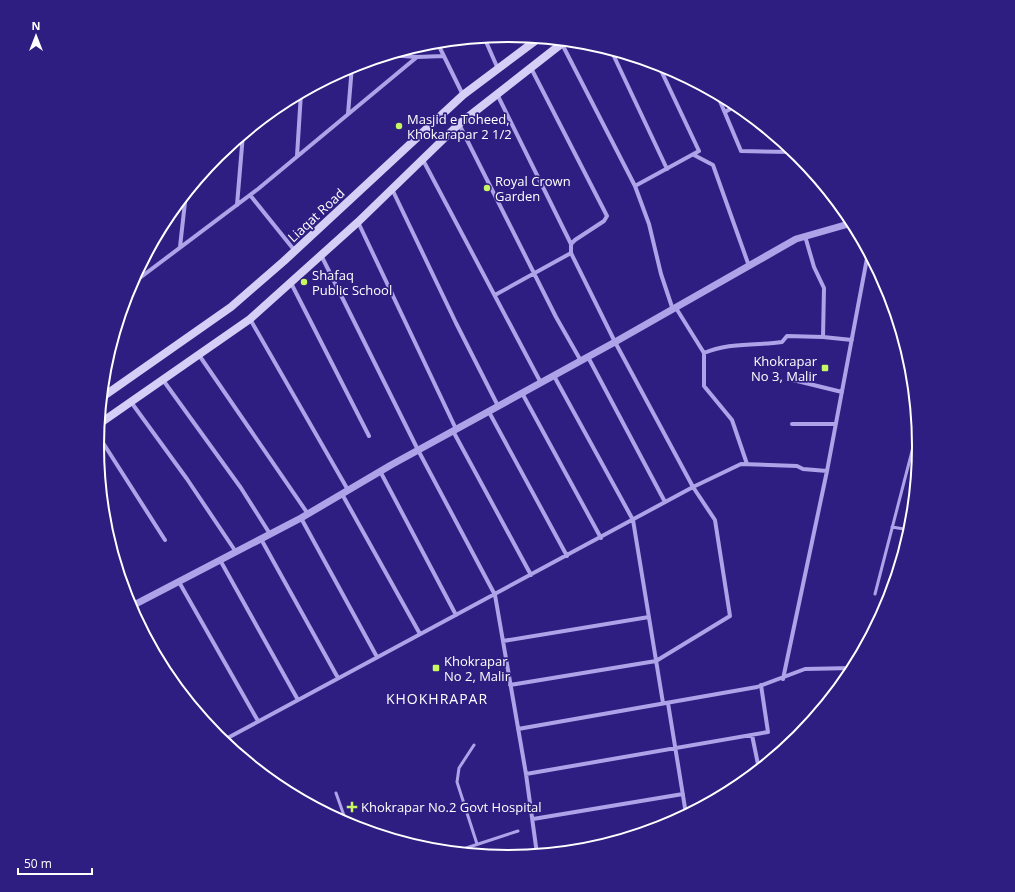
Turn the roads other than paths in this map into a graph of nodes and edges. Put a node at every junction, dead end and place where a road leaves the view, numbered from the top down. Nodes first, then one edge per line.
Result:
1 (487, 43) edge
2 (532, 43) edge
3 (560, 45) edge
4 (566, 46) edge
5 (440, 48) edge
6 (403, 56) edge
7 (444, 56) junction
8 (417, 57) junction
9 (614, 57) edge
10 (531, 68) junction
11 (498, 69) junction
12 (663, 73) edge
13 (351, 74) edge
14 (497, 94) junction
15 (464, 95) junction
16 (301, 99) edge
17 (721, 103) edge
18 (730, 109) edge
19 (725, 112) junction
20 (348, 114) junction
21 (459, 124) junction
22 (242, 141) edge
23 (784, 152) edge
24 (694, 155) junction
25 (297, 156) junction
26 (423, 159) junction
27 (667, 169) junction
28 (635, 186) junction
29 (392, 188) junction
30 (250, 195) junction
31 (185, 203) edge
32 (237, 205) junction
33 (358, 222) junction
34 (845, 225) edge
35 (805, 236) junction
36 (571, 244) junction
37 (180, 247) junction
38 (295, 251) junction
39 (571, 253) junction
40 (321, 255) junction
41 (867, 261) edge
42 (749, 266) junction
43 (534, 273) junction
44 (140, 277) edge
45 (291, 283) junction
46 (494, 295) junction
47 (675, 309) junction
48 (250, 319) junction
49 (823, 337) junction
50 (852, 340) junction
51 (615, 342) junction
52 (704, 353) junction
53 (199, 355) junction
54 (588, 357) junction
55 (581, 361) junction
56 (554, 376) junction
57 (163, 379) junction
58 (793, 380) dead end
59 (541, 383) junction
60 (842, 392) junction
61 (522, 393) junction
62 (107, 394) edge
63 (131, 402) junction
64 (498, 406) junction
65 (488, 412) junction
66 (104, 421) edge
67 (792, 424) dead end
68 (836, 424) junction
69 (455, 430) junction
70 (369, 436) dead end
71 (104, 444) edge
72 (418, 450) junction
73 (912, 452) edge
74 (747, 464) junction
75 (380, 471) junction
76 (827, 471) junction
77 (693, 487) junction
78 (345, 492) junction
79 (665, 502) junction
80 (308, 514) junction
81 (301, 518) junction
82 (633, 520) junction
83 (892, 527) junction
84 (903, 529) edge
85 (270, 534) junction
86 (601, 538) junction
87 (261, 539) junction
88 (165, 540) dead end
89 (236, 552) junction
90 (567, 556) junction
91 (220, 560) junction
92 (531, 575) junction
93 (179, 582) junction
94 (875, 594) dead end
95 (495, 595) junction
96 (135, 604) edge
97 (456, 615) junction
98 (649, 617) junction
99 (420, 634) junction
100 (503, 642) junction
101 (377, 658) junction
102 (656, 661) junction
103 (844, 668) edge
104 (338, 678) junction
105 (783, 679) junction
106 (510, 685) junction
107 (761, 685) junction
108 (298, 700) junction
109 (666, 703) junction
110 (258, 721) junction
111 (518, 729) junction
112 (752, 735) junction
113 (228, 738) edge
114 (474, 746) dead end
115 (675, 748) junction
116 (758, 763) edge
117 (526, 774) junction
118 (336, 793) dead end
119 (682, 794) junction
120 (685, 809) edge
121 (345, 815) edge
122 (532, 819) junction
123 (518, 831) dead end
124 (477, 844) junction
125 (466, 848) edge
126 (536, 849) edge

1 - 11 street
2 - 11 main road, Liaqat Road
3 - 10 main road
4 - 28 street
5 - 7 street
6 - 8 street
7 - 8 street
7 - 15 street
8 - 20 street
9 - 27 street
10 - 14 main road
10 - 36 street
11 - 15 main road, Liaqat Road
12 - 24 street
13 - 20 street
14 - 21 main road
14 - 36 street
15 - 38 main road, Liaqat Road
16 - 25 street
17 - 19 street
18 - 19 street
19 - 23 street
20 - 25 street
21 - 26 main road
21 - 43 street
22 - 32 street
24 - 27 street
24 - 42 street
25 - 30 street
26 - 29 main road
26 - 46 street
27 - 28 street
28 - 47 street
29 - 33 main road
29 - 64 street
30 - 32 street
30 - 38 street
31 - 37 street
32 - 37 street
33 - 40 main road
33 - 69 street
34 - 35 street
35 - 42 street
35 - 49 street
36 - 39 street
37 - 44 street
38 - 62 main road, Liaqat Road
39 - 43 street
39 - 51 street
40 - 45 main road
40 - 72 street
41 - 50 street
42 - 47 street
43 - 46 street
43 - 55 street
45 - 48 main road
45 - 70 street
46 - 59 street
47 - 51 street
47 - 52 street
48 - 53 main road
48 - 78 street
49 - 50 street
49 - 52 street
50 - 60 street
51 - 54 street
51 - 77 street
52 - 74 street
53 - 57 main road
53 - 80 street
54 - 55 street
54 - 79 street
55 - 56 street
56 - 59 street
56 - 82 street
57 - 63 main road
57 - 85 street
58 - 60 street
59 - 61 street
60 - 68 street
61 - 64 street
61 - 86 street
63 - 66 main road
63 - 89 street
64 - 65 street
65 - 69 street
65 - 90 street
67 - 68 street
68 - 76 street
69 - 72 street
69 - 92 street
71 - 88 street
72 - 75 street
72 - 95 street
73 - 83 lane
74 - 76 street
74 - 77 street
75 - 78 street
75 - 97 street
76 - 105 street
77 - 79 street
77 - 102 street
78 - 80 street
78 - 99 street
79 - 82 street
80 - 81 street
81 - 85 street
81 - 101 street
82 - 86 street
82 - 98 street
83 - 84 lane
83 - 94 lane
85 - 87 street
86 - 90 street
87 - 89 street
87 - 104 street
89 - 91 street
90 - 92 street
91 - 93 street
91 - 108 street
92 - 95 street
93 - 96 street
93 - 110 street
95 - 97 street
95 - 100 street
97 - 99 street
98 - 100 street
98 - 102 street
99 - 101 street
100 - 106 street
101 - 104 street
102 - 106 street
102 - 109 street
103 - 105 street
104 - 108 street
105 - 107 street
106 - 111 street
107 - 109 street
107 - 112 street
108 - 110 street
109 - 111 street
109 - 115 street
110 - 113 street
111 - 117 street
112 - 115 street
112 - 116 street
114 - 124 lane
115 - 117 street
115 - 119 street
117 - 122 street
118 - 121 lane
119 - 120 street
119 - 122 street
122 - 126 street
123 - 124 lane
124 - 125 lane

